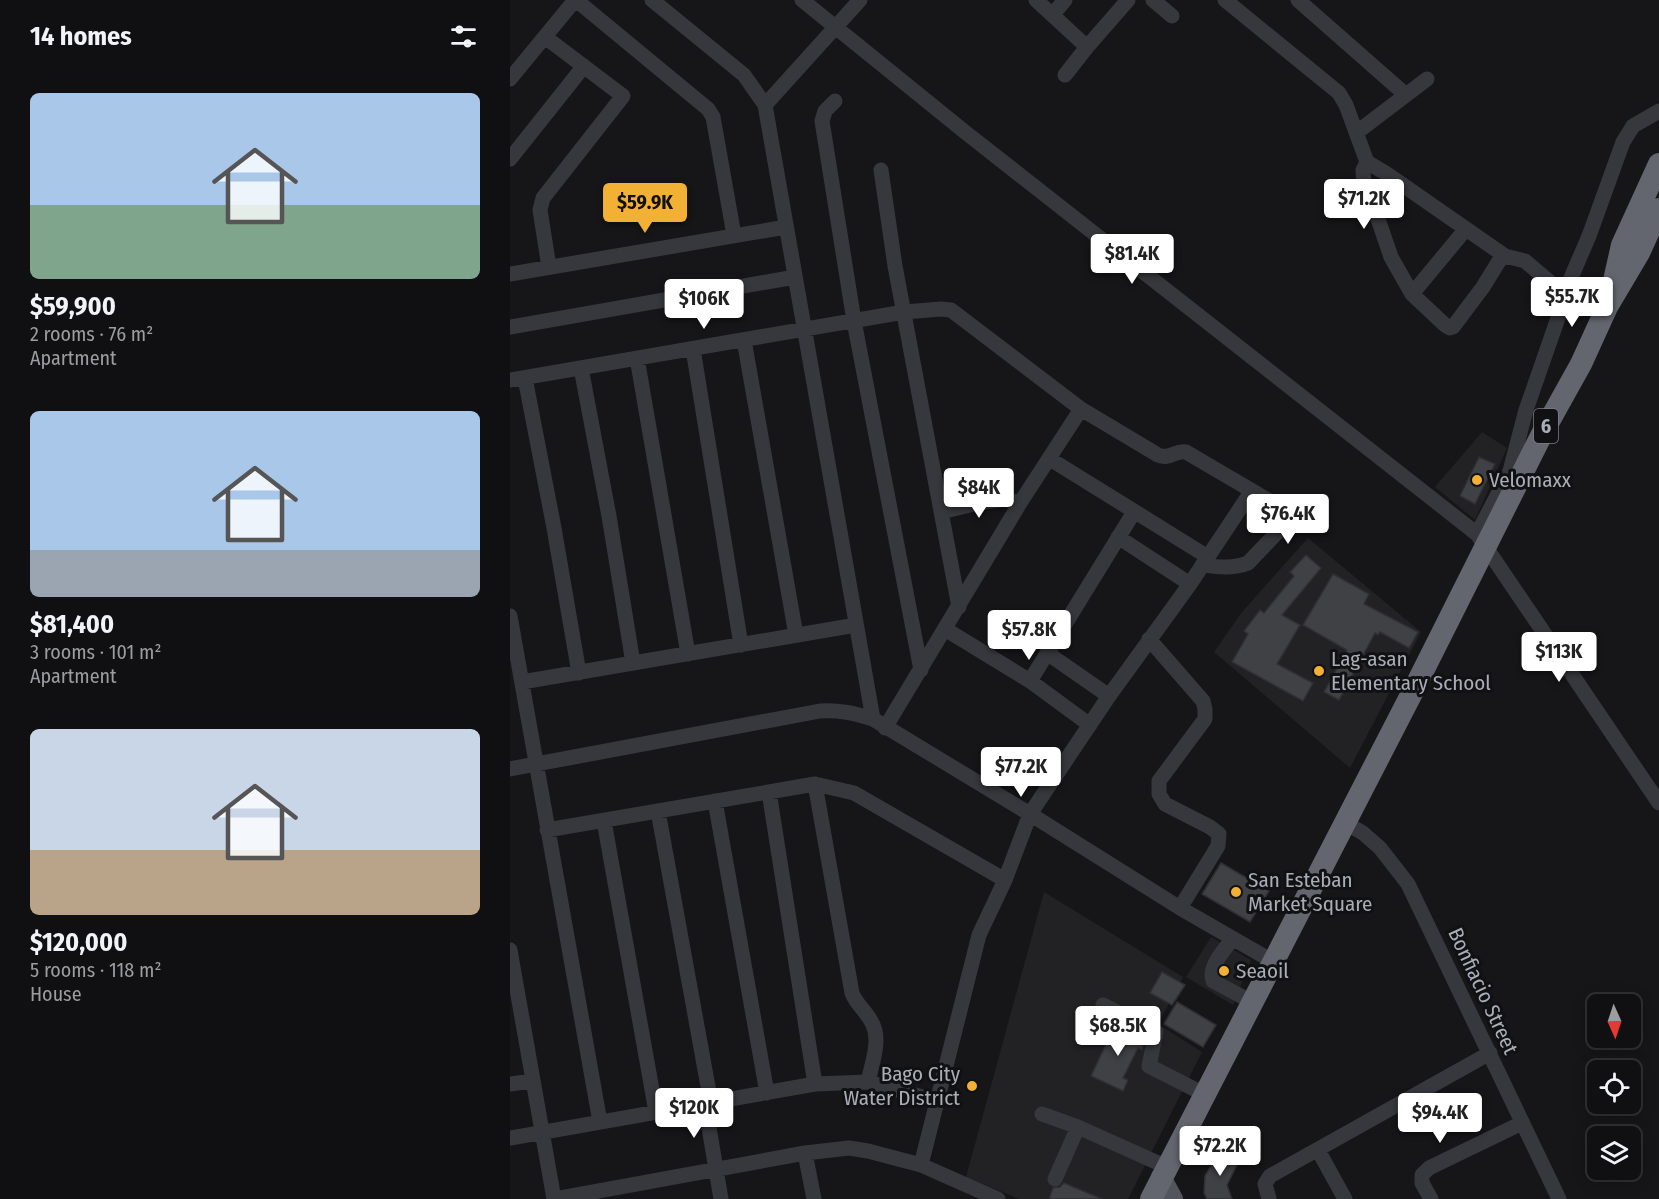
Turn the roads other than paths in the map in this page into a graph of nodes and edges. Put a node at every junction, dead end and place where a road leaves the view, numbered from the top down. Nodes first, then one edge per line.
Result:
1 (576, 0) edge
2 (652, 0) edge
3 (802, 0) edge
4 (861, 0) edge
5 (1036, 0) edge
6 (1065, 0) edge
7 (1128, 0) edge
8 (1153, 0) edge
9 (1225, 0) edge
10 (1298, 0) edge
11 (1053, 14) junction
12 (1172, 16) dead end
13 (835, 26) junction
14 (545, 37) junction
15 (1087, 47) junction
16 (584, 66) junction
17 (1065, 75) dead end
18 (510, 79) edge
19 (1427, 79) dead end
20 (1406, 94) junction
21 (835, 101) dead end
22 (765, 105) junction
23 (1659, 111) edge
24 (1356, 132) junction
25 (510, 159) edge
26 (1367, 162) junction
27 (1659, 164) edge
28 (881, 170) dead end
29 (1659, 209) edge
30 (786, 227) junction
31 (1465, 230) junction
32 (734, 236) junction
33 (1505, 256) junction
34 (549, 267) junction
35 (510, 274) edge
36 (795, 277) junction
37 (1412, 294) junction
38 (1564, 294) junction
39 (1607, 307) junction
40 (904, 312) junction
41 (854, 321) junction
42 (510, 327) edge
43 (804, 329) junction
44 (744, 340) junction
45 (693, 349) junction
46 (637, 358) junction
47 (581, 368) junction
48 (517, 379) edge
49 (1080, 409) junction
50 (1050, 459) junction
51 (1251, 492) junction
52 (1020, 504) junction
53 (941, 512) junction
54 (1134, 512) junction
55 (1118, 537) junction
56 (1481, 540) junction
57 (1205, 561) junction
58 (1190, 584) junction
59 (959, 607) junction
60 (510, 616) edge
61 (856, 625) junction
62 (945, 629) junction
63 (796, 635) junction
64 (1149, 639) junction
65 (741, 645) junction
66 (1047, 653) junction
67 (688, 654) junction
68 (633, 663) junction
69 (921, 670) junction
70 (579, 673) junction
71 (1030, 681) junction
72 (522, 682) junction
73 (1110, 696) junction
74 (879, 723) junction
75 (1090, 725) junction
76 (536, 764) junction
77 (510, 769) edge
78 (815, 784) junction
79 (769, 792) junction
80 (715, 801) junction
81 (1659, 803) edge
82 (658, 811) junction
83 (1030, 814) junction
84 (604, 821) junction
85 (1353, 827) junction
86 (547, 831) junction
87 (1005, 879) junction
88 (1180, 908) junction
89 (1232, 939) junction
90 (510, 950) edge
91 (1272, 961) junction
92 (513, 985) edge
93 (1252, 1002) junction
94 (1103, 1005) dead end
95 (517, 1033) edge
96 (1490, 1053) junction
97 (532, 1081) junction
98 (868, 1082) junction
99 (510, 1084) edge
100 (815, 1084) junction
101 (767, 1093) junction
102 (1204, 1094) junction
103 (937, 1101) junction
104 (708, 1103) junction
105 (656, 1112) junction
106 (1042, 1114) dead end
107 (600, 1122) junction
108 (1522, 1123) junction
109 (1078, 1127) junction
110 (543, 1132) junction
111 (510, 1138) edge
112 (1318, 1150) junction
113 (805, 1153) junction
114 (921, 1165) junction
115 (716, 1170) junction
116 (1164, 1172) junction
117 (1055, 1179) dead end
118 (628, 1192) edge
119 (554, 1199) edge
120 (721, 1199) edge
121 (814, 1199) edge
122 (998, 1199) edge
123 (1151, 1199) edge
124 (1173, 1199) edge
125 (1269, 1199) edge
126 (1345, 1199) edge
127 (1431, 1199) edge
128 (1559, 1199) edge

1 - 14 street
1 - 32 street
2 - 22 street
3 - 13 street
4 - 13 street
5 - 11 street
6 - 11 street
7 - 15 street
8 - 12 street
9 - 24 street
10 - 20 street
11 - 15 street
13 - 22 street
13 - 56 street
14 - 16 street
14 - 18 street
15 - 17 street
16 - 25 street
16 - 34 street
19 - 20 street
20 - 24 street
21 - 41 street
22 - 30 street
23 - 38 street
24 - 26 street
26 - 31 street
26 - 37 street
27 - 39 highway
28 - 40 street
29 - 39 highway, 6
30 - 32 street
30 - 36 street
31 - 33 street
31 - 37 street
32 - 34 street
33 - 37 street
33 - 38 street
34 - 35 street
36 - 42 street
36 - 43 street
38 - 56 street
39 - 56 highway, 6
40 - 41 street
40 - 49 street
40 - 53 street
41 - 43 street
41 - 69 street
43 - 44 street
43 - 61 street
44 - 45 street
44 - 63 street
45 - 46 street
45 - 65 street
46 - 47 street
46 - 67 street
47 - 48 street
47 - 68 street
48 - 70 street
49 - 50 street
49 - 51 street
50 - 52 street
50 - 54 street
51 - 57 street
51 - 57 street
52 - 53 street
52 - 59 street
53 - 59 street
54 - 55 street
54 - 57 street
55 - 58 street
55 - 66 street
56 - 81 street
56 - 85 highway, 6
57 - 58 street
58 - 64 street
59 - 62 street
60 - 72 street
61 - 63 street
61 - 74 street
62 - 69 street
62 - 71 street
63 - 65 street
64 - 73 street
64 - 88 street
65 - 67 street
66 - 71 street
66 - 73 street
67 - 68 street
68 - 70 street
69 - 74 street
70 - 72 street
71 - 75 street
72 - 76 street
73 - 75 street
74 - 76 street
74 - 83 street
75 - 83 street
76 - 77 street
76 - 86 street
78 - 79 street
78 - 87 street
78 - 98 street
79 - 80 street
79 - 100 street
80 - 82 street
80 - 101 street
82 - 84 street
82 - 104 street
83 - 87 street
83 - 88 street
84 - 86 street
84 - 105 street
85 - 91 highway, 6
85 - 96 street, Bonfiacio Street
86 - 107 street
87 - 103 street
88 - 89 street
89 - 91 street
89 - 93 street
90 - 92 street
91 - 93 highway, 6
92 - 95 street
93 - 102 highway, 6
94 - 102 street
95 - 97 street
96 - 108 street, Bonfiacio Street
96 - 112 street
97 - 99 street
97 - 110 street
98 - 100 street
98 - 103 street
100 - 101 street
101 - 104 street
102 - 116 highway, 6
103 - 114 street
104 - 105 street
104 - 115 street
105 - 107 street
106 - 109 street
107 - 110 street
108 - 127 street
108 - 128 street, Bonfiacio Street
109 - 116 street
109 - 117 street
110 - 111 street
110 - 119 street
112 - 125 street
112 - 126 street
113 - 114 street
113 - 115 street
113 - 121 street
114 - 122 street
115 - 118 street
115 - 120 street
116 - 123 highway, 6
116 - 124 main road
118 - 119 street

